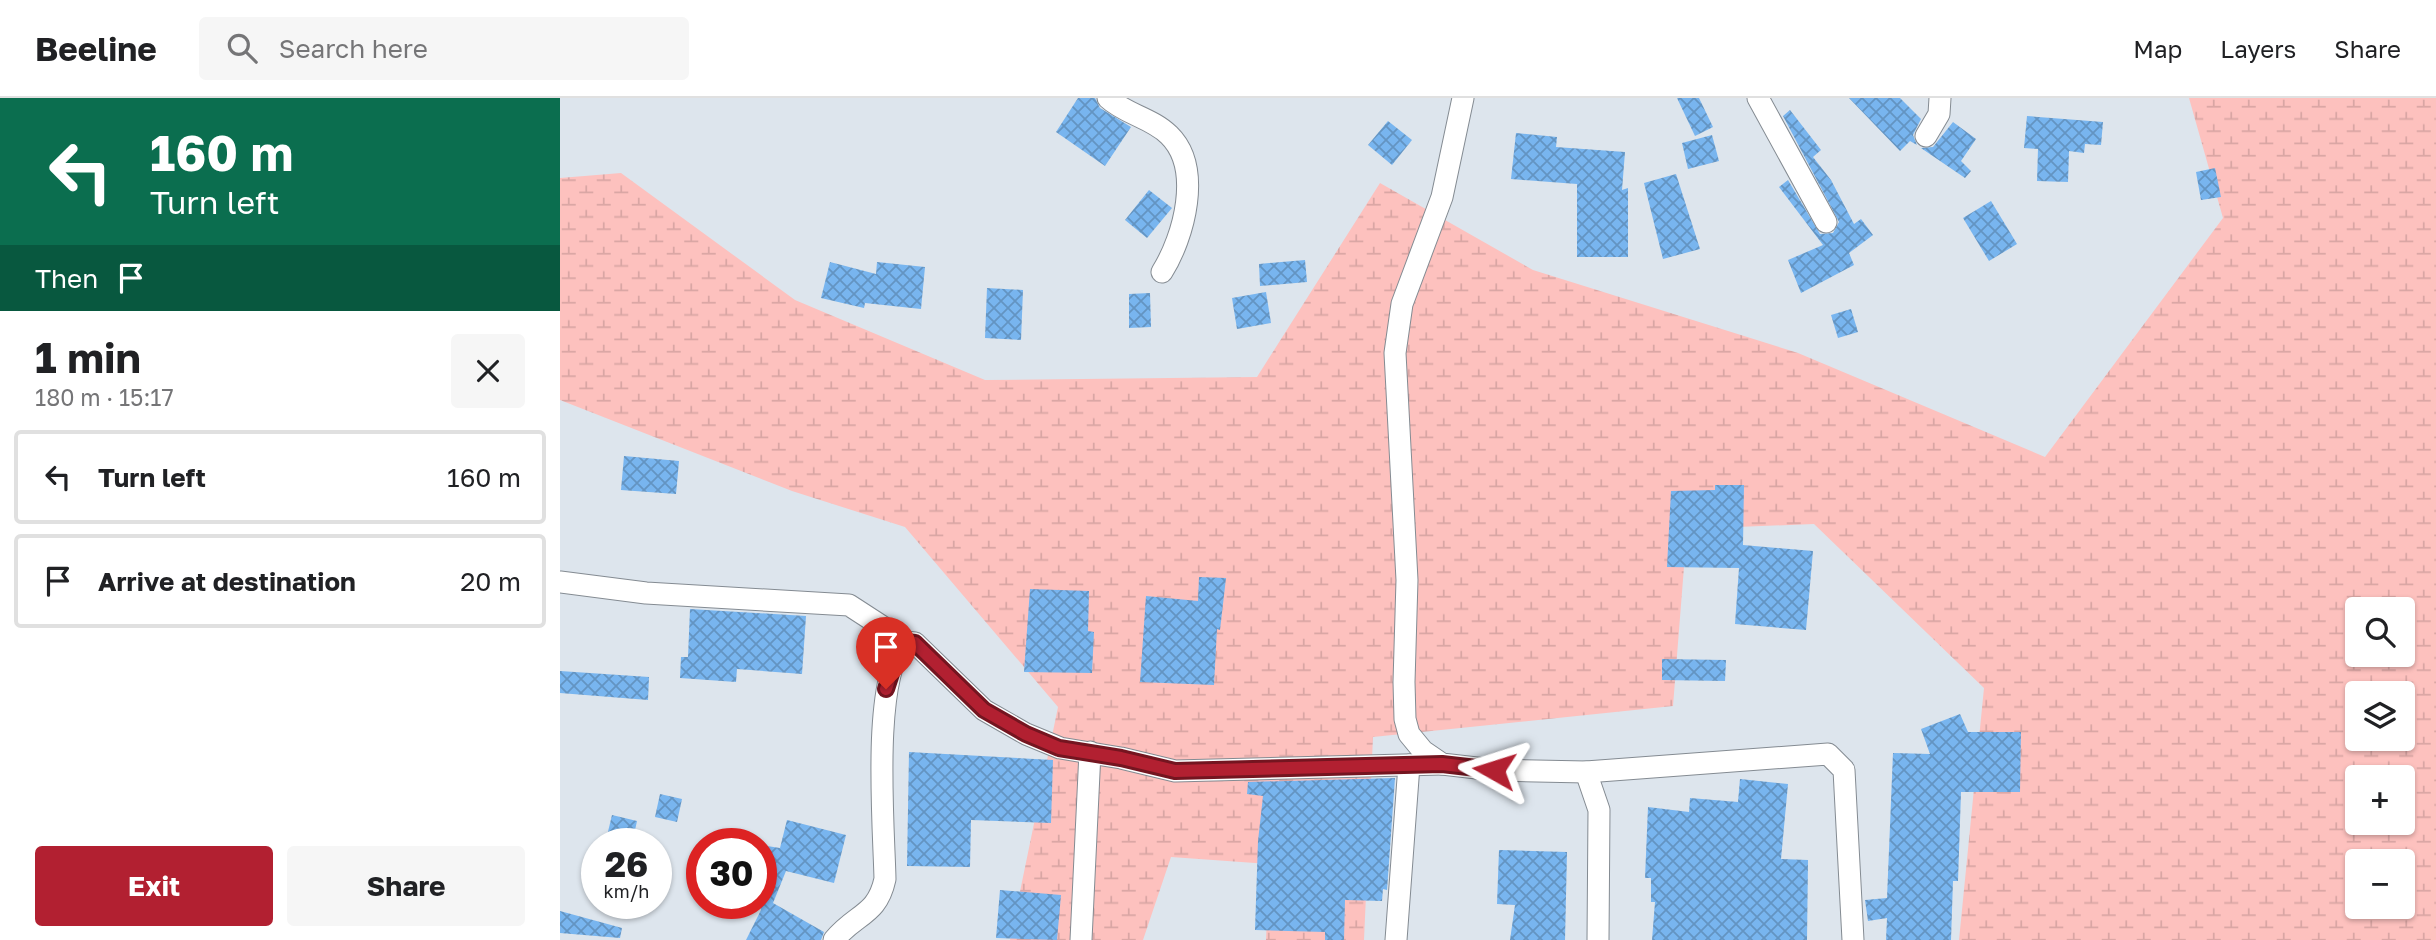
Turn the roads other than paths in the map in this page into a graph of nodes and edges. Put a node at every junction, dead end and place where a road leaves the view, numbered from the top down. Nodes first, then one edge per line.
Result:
1 (1108, 98) edge
2 (1758, 98) edge
3 (1940, 98) edge
4 (1459, 101) edge
5 (1926, 136) dead end
6 (1826, 222) dead end
7 (1162, 272) dead end
8 (560, 582) edge
9 (906, 642) junction
10 (1090, 752) junction
11 (1442, 764) junction
12 (1409, 765) junction
13 (1586, 772) junction
14 (834, 940) edge
15 (1081, 940) edge
16 (1396, 940) edge
17 (1598, 940) edge
18 (1853, 940) edge

1 - 7 street
2 - 6 street
3 - 5 street
4 - 11 street
8 - 9 street
9 - 10 street
9 - 14 street
10 - 12 street
10 - 15 street
11 - 12 street
11 - 13 street
12 - 16 street
13 - 17 street
13 - 18 street

